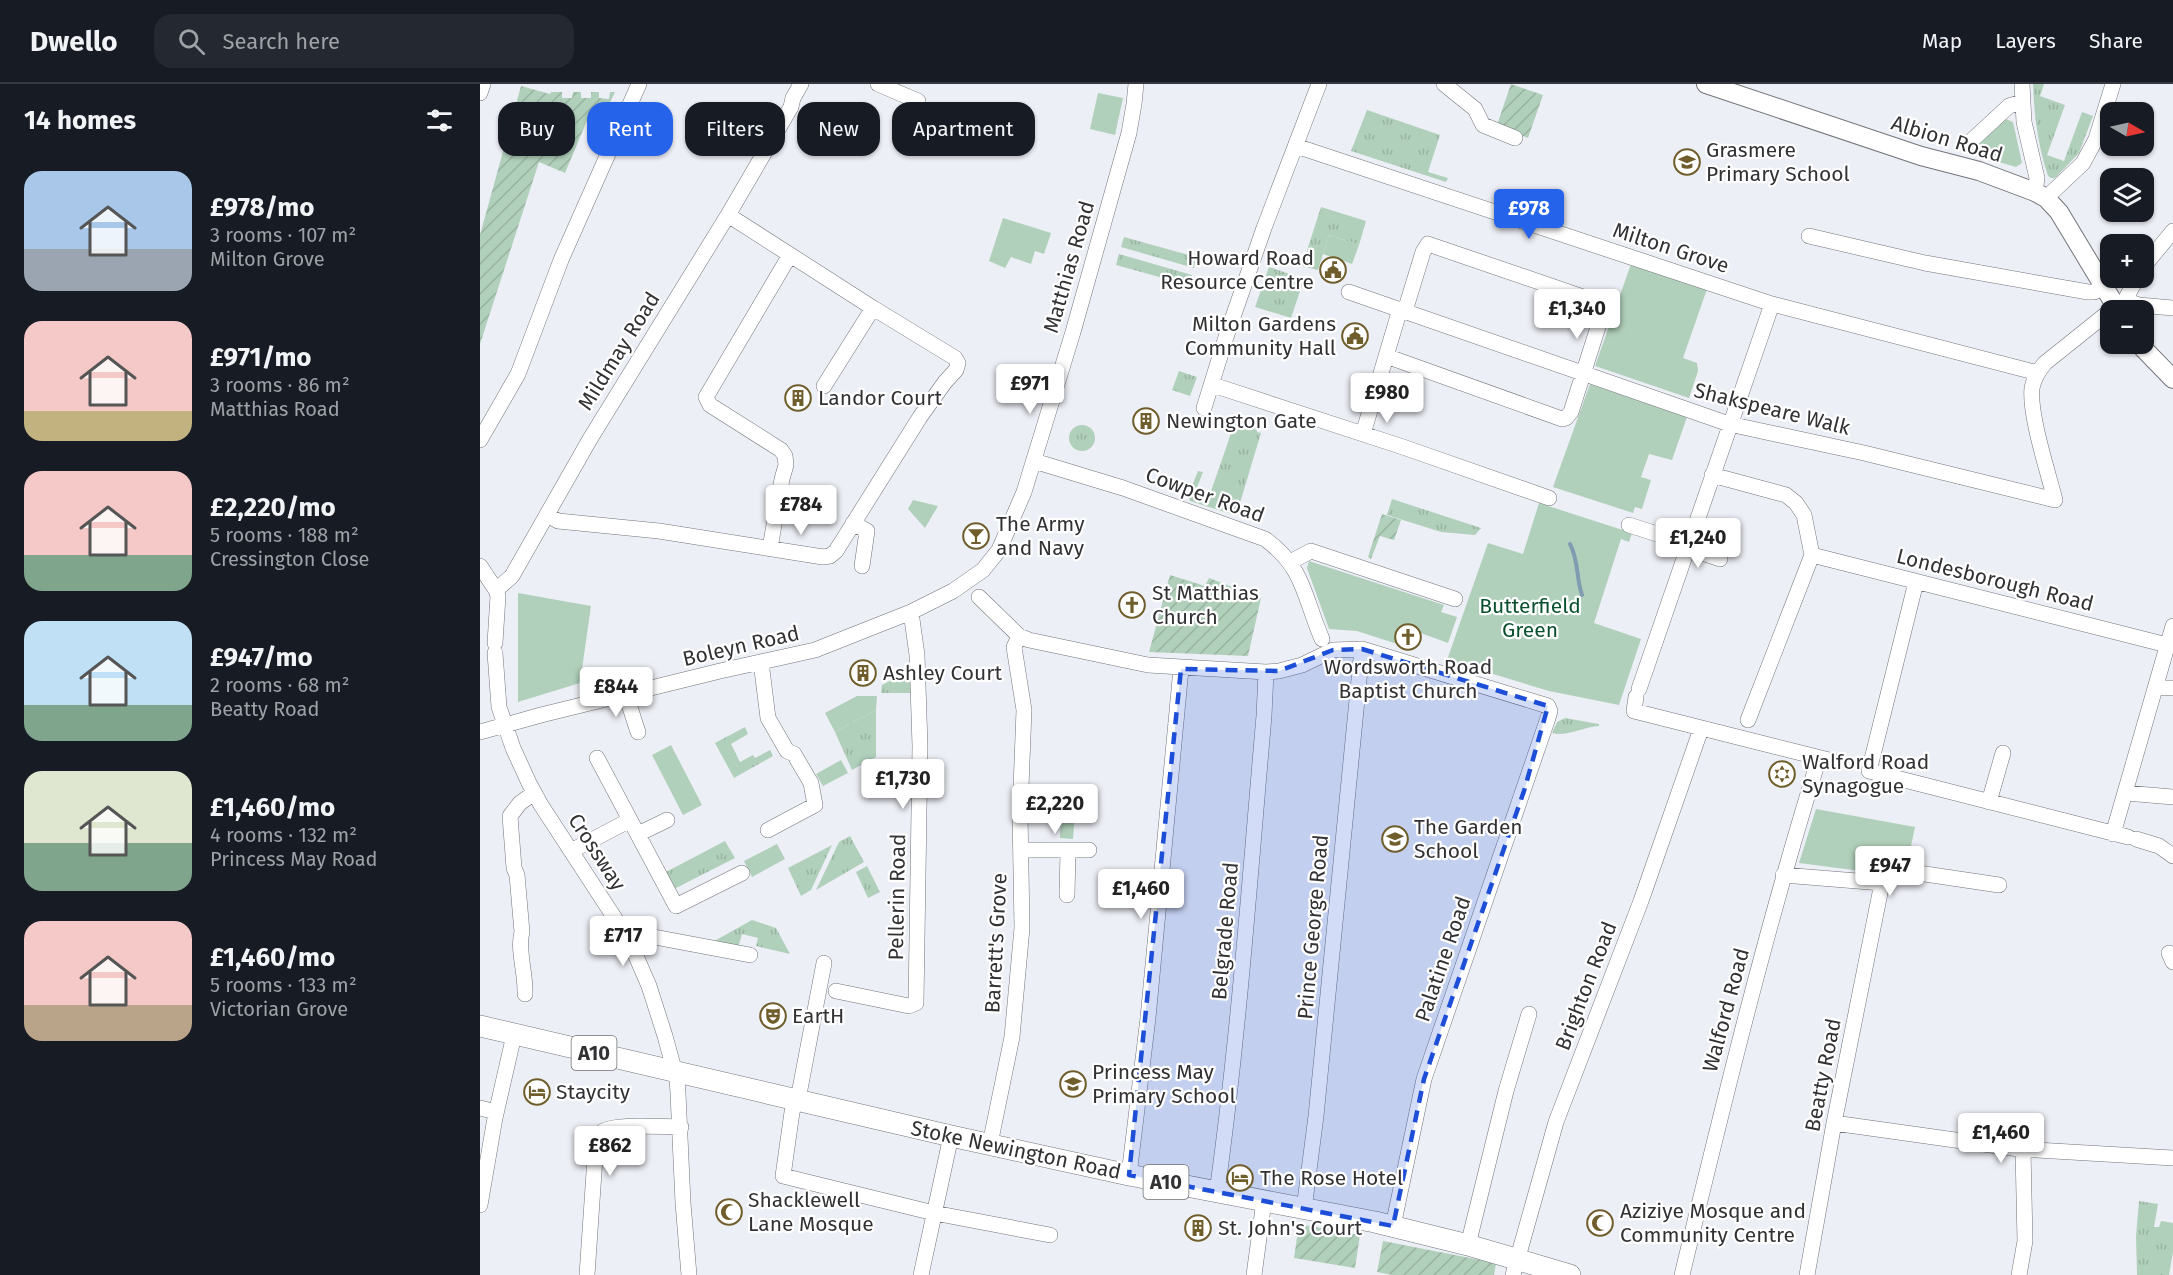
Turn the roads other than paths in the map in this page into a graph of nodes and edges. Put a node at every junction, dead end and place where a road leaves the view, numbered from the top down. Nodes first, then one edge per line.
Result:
1 (483, 84) edge
2 (639, 84) edge
3 (801, 84) edge
4 (878, 84) edge
5 (1136, 84) edge
6 (1318, 84) edge
7 (1444, 84) edge
8 (1706, 84) edge
9 (2113, 84) edge
10 (2018, 90) edge
11 (480, 93) edge
12 (918, 101) dead end
13 (1515, 138) dead end
14 (1969, 143) dead end
15 (1296, 146) junction
16 (2041, 195) junction
17 (728, 215) junction
18 (2173, 231) edge
19 (1809, 236) dead end
20 (2154, 251) edge
21 (790, 255) junction
22 (2100, 280) edge
23 (2102, 288) edge
24 (1349, 291) dead end
25 (1772, 303) junction
26 (2154, 306) edge
27 (873, 308) junction
28 (2173, 308) edge
29 (1402, 310) junction
30 (2100, 320) edge
31 (2149, 354) edge
32 (1386, 356) junction
33 (1584, 372) junction
34 (2037, 373) junction
35 (2173, 379) edge
36 (1213, 385) junction
37 (825, 386) dead end
38 (1204, 408) dead end
39 (1729, 424) junction
40 (1363, 434) junction
41 (480, 440) edge
42 (1034, 461) junction
43 (1712, 475) junction
44 (1546, 492) dead end
45 (547, 515) junction
46 (853, 523) junction
47 (1629, 525) dead end
48 (1688, 546) junction
49 (770, 548) junction
50 (1812, 555) junction
51 (1720, 559) dead end
52 (1290, 562) junction
53 (480, 566) edge
54 (862, 566) dead end
55 (1916, 582) junction
56 (966, 583) joint
57 (496, 590) junction
58 (979, 597) dead end
59 (1455, 599) dead end
60 (911, 612) junction
61 (2173, 626) edge
62 (1019, 636) junction
63 (1322, 639) dead end
64 (2167, 645) junction
65 (1362, 649) junction
66 (761, 662) junction
67 (1181, 669) junction
68 (1266, 672) junction
69 (2156, 687) junction
70 (2173, 688) edge
71 (626, 695) junction
72 (1748, 720) dead end
73 (504, 725) junction
74 (1701, 729) junction
75 (480, 732) edge
76 (638, 732) dead end
77 (2003, 753) dead end
78 (597, 758) dead end
79 (534, 793) junction
80 (2126, 793) junction
81 (2173, 797) edge
82 (1989, 802) junction
83 (630, 820) junction
84 (667, 820) dead end
85 (768, 830) dead end
86 (638, 834) junction
87 (2126, 837) junction
88 (1021, 850) junction
89 (1089, 850) dead end
90 (571, 851) junction
91 (1068, 851) junction
92 (2173, 856) edge
93 (742, 873) dead end
94 (1783, 875) junction
95 (1882, 883) junction
96 (1999, 885) dead end
97 (1067, 896) dead end
98 (629, 940) junction
99 (750, 954) dead end
100 (824, 963) dead end
101 (828, 989) junction
102 (525, 994) dead end
103 (1529, 1014) dead end
104 (480, 1026) edge
105 (514, 1035) junction
106 (674, 1070) junction
107 (796, 1100) junction
108 (480, 1108) edge
109 (496, 1112) junction
110 (1834, 1123) junction
111 (681, 1127) junction
112 (951, 1136) junction
113 (990, 1144) junction
114 (2023, 1150) junction
115 (2173, 1158) edge
116 (484, 1165) edge
117 (1129, 1175) junction
118 (1217, 1192) junction
119 (1264, 1201) junction
120 (480, 1205) edge
121 (1304, 1209) junction
122 (934, 1213) junction
123 (1392, 1226) junction
124 (1050, 1235) dead end
125 (1468, 1245) junction
126 (1515, 1267) edge
127 (587, 1275) edge
128 (689, 1275) edge
129 (921, 1275) edge
130 (1254, 1275) edge
131 (1570, 1275) edge
132 (1682, 1275) edge
133 (1807, 1275) edge
134 (2019, 1275) edge

1 - 11 street
2 - 41 street
3 - 17 street, Mildmay Road
4 - 12 street
5 - 42 street, Matthias Road
6 - 15 street
7 - 13 street
8 - 16 main road, Albion Road
9 - 16 street
10 - 14 street
10 - 16 street
15 - 25 street, Milton Grove
15 - 36 street
16 - 22 main road
17 - 21 street
17 - 45 street, Mildmay Road
18 - 20 street
19 - 23 street
21 - 27 street
21 - 49 street
24 - 29 street, Shakspeare Walk
25 - 34 street, Milton Grove
25 - 39 street
26 - 28 street
27 - 37 street
27 - 46 street
29 - 32 street
29 - 33 street, Shakspeare Walk
29 - 33 street
30 - 34 street
31 - 35 main road
32 - 33 street
32 - 40 street
33 - 39 street, Shakspeare Walk
34 - 39 street, Shakspeare Walk
36 - 38 street
36 - 40 street
39 - 43 street
40 - 44 street
42 - 52 street, Cowper Road
42 - 56 street, Matthias Road
43 - 48 street
43 - 50 street
45 - 49 street
45 - 57 street, Mildmay Road
46 - 49 street
46 - 54 street
47 - 48 street
48 - 51 street
48 - 74 street
50 - 55 street, Londesborough Road
50 - 72 street
52 - 59 street
52 - 63 street, Cowper Road
53 - 57 street
55 - 64 street, Londesborough Road
55 - 82 street
56 - 60 street, Boleyn Road
57 - 73 street
58 - 62 street
60 - 66 street, Boleyn Road
60 - 101 street, Pellerin Road
61 - 64 street
62 - 67 street, Palatine Road
62 - 88 street, Barrett's Grove
64 - 69 street
65 - 68 street, Palatine Road
65 - 121 street, Prince George Road
65 - 123 street, Palatine Road
66 - 71 street, Boleyn Road
66 - 85 street
67 - 68 street, Palatine Road
67 - 117 street
68 - 118 street, Belgrade Road
69 - 70 street
69 - 80 street
71 - 73 street, Boleyn Road
71 - 76 street
73 - 75 street, Boleyn Road
73 - 79 street, Crossway
74 - 94 street, Walford Road
74 - 126 street, Brighton Road
77 - 82 street
78 - 83 street
79 - 90 street, Crossway
79 - 102 street
80 - 81 street
80 - 87 street
82 - 87 street
83 - 86 street
83 - 90 street
84 - 86 street
86 - 93 street
87 - 92 street
88 - 91 street
88 - 113 street, Barrett's Grove
89 - 91 street
90 - 98 street, Crossway
91 - 97 street
94 - 95 street
94 - 132 street, Walford Road
95 - 96 street
95 - 110 street, Beatty Road
98 - 99 street
98 - 106 street, Crossway
100 - 101 street
101 - 107 street
103 - 125 street
104 - 105 highway, A10
105 - 106 highway, A10
105 - 109 street
106 - 107 highway, Stoke Newington Road / A10
106 - 111 street, Crossway
107 - 112 highway, Stoke Newington Road / A10
107 - 122 street
108 - 109 street
109 - 116 street
110 - 114 street
110 - 133 street, Beatty Road
111 - 127 street
111 - 128 street, Crossway
112 - 113 highway, Stoke Newington Road / A10
112 - 122 street
113 - 117 highway, Stoke Newington Road / A10
114 - 115 street
114 - 134 street
116 - 120 street
117 - 118 highway, Stoke Newington Road / A10
118 - 119 highway, Stoke Newington Road / A10
119 - 121 highway, Stoke Newington Road / A10
119 - 130 street
121 - 123 highway, Stoke Newington Road / A10
122 - 124 street
122 - 129 street
123 - 125 highway, Stoke Newington Road / A10
125 - 126 highway, Stoke Newington Road / A10
126 - 131 highway, Stoke Newington Road / A10

